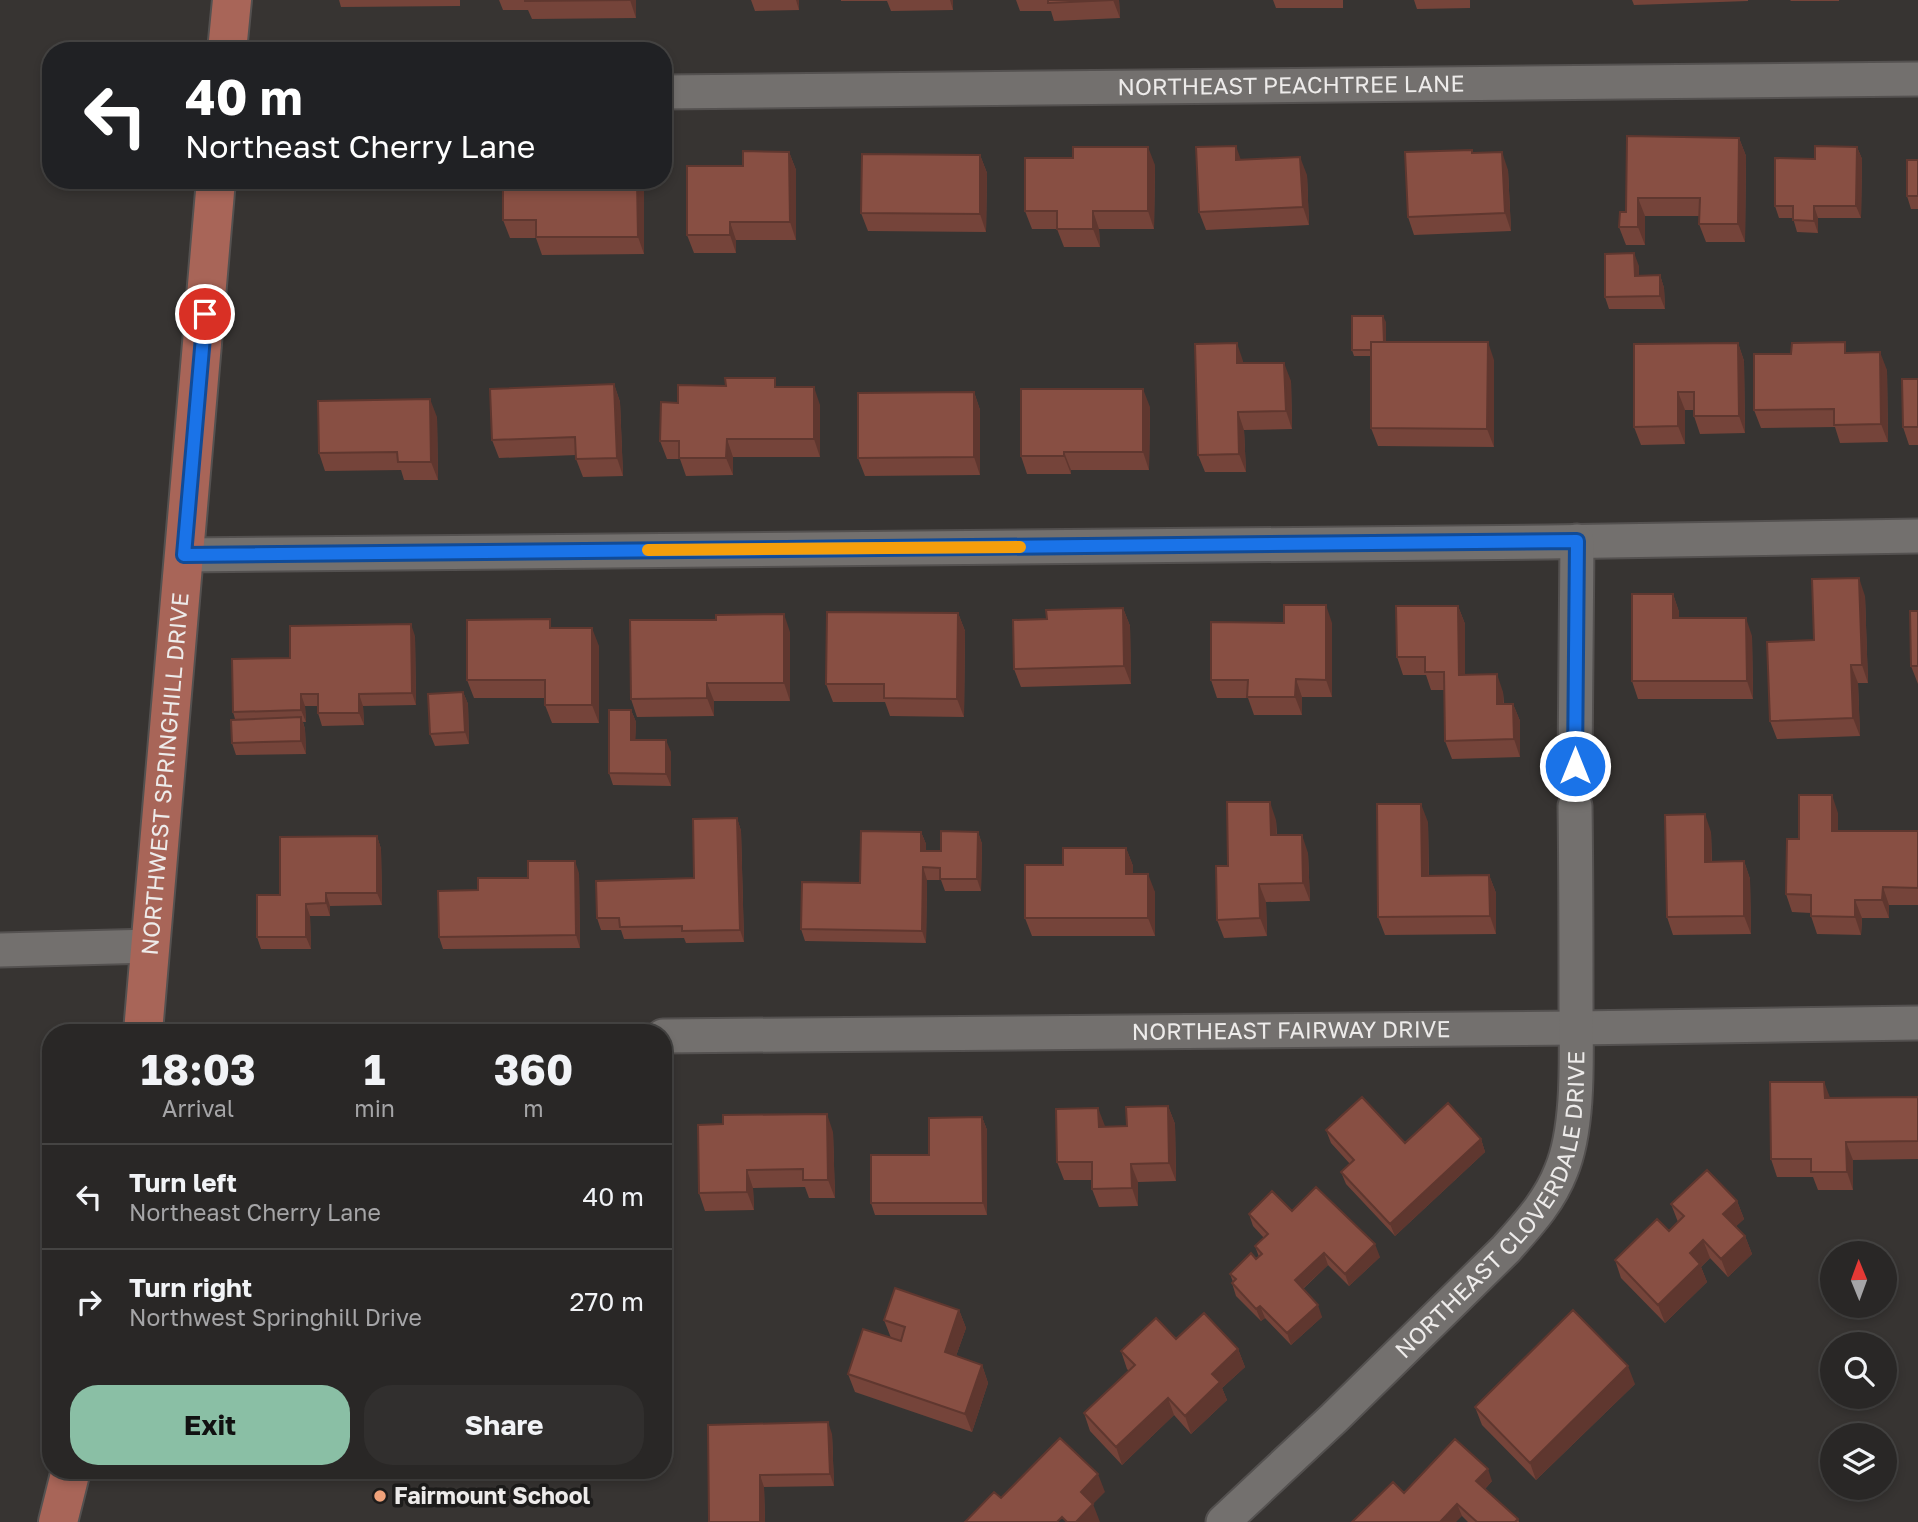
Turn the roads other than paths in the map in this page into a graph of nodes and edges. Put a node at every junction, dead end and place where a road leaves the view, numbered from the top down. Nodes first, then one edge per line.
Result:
1 (232, 0) edge
2 (228, 42) edge
3 (1918, 79) edge
4 (672, 92) edge
5 (215, 189) edge
6 (1918, 537) edge
7 (1577, 541) junction
8 (184, 555) junction
9 (1575, 766) dead end
10 (1575, 806) dead end
11 (152, 946) junction
12 (0, 950) edge
13 (1918, 1023) edge
14 (144, 1024) edge
15 (1576, 1028) junction
16 (672, 1036) edge
17 (69, 1479) edge
18 (58, 1522) edge
19 (1223, 1522) edge

1 - 2 main road
3 - 4 street, NORTHEAST PEACHTREE LANE
5 - 8 main road, NORTHWEST SPRINGHILL DRIVE
6 - 7 street
7 - 8 street
7 - 9 street
8 - 11 main road, NORTHWEST SPRINGHILL DRIVE
10 - 15 street, NORTHEAST CLOVERDALE DRIVE
11 - 12 street
11 - 14 main road, NORTHWEST SPRINGHILL DRIVE
13 - 15 street, NORTHEAST FAIRWAY DRIVE
15 - 16 street, NORTHEAST FAIRWAY DRIVE
15 - 19 street, NORTHEAST CLOVERDALE DRIVE
17 - 18 main road

